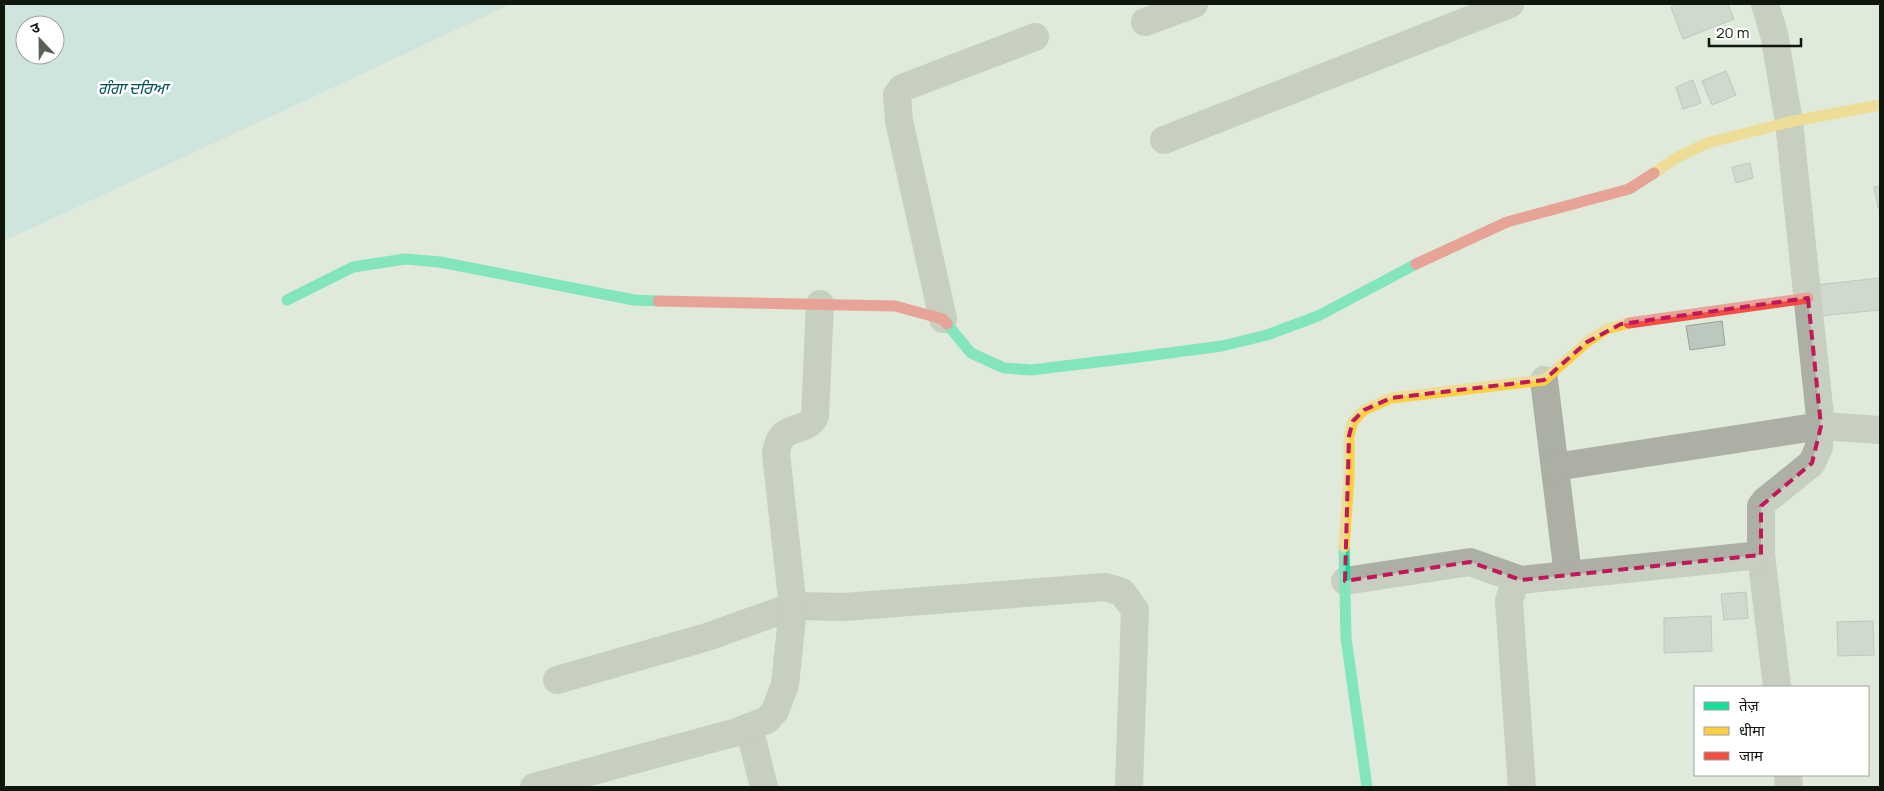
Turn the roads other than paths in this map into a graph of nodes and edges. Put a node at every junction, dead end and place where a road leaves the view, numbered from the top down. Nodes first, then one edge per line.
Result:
1 (1194, 4) edge
2 (1510, 4) edge
3 (1765, 4) edge
4 (1145, 22) dead end
5 (1035, 37) dead end
6 (1880, 105) edge
7 (1789, 122) junction
8 (1164, 140) dead end
9 (1808, 298) junction
10 (287, 300) dead end
11 (820, 304) junction
12 (944, 318) junction
13 (1544, 380) junction
14 (1821, 426) junction
15 (1880, 430) edge
16 (1555, 467) junction
17 (1762, 555) junction
18 (1568, 575) junction
19 (1521, 580) junction
20 (1345, 581) junction
21 (793, 608) junction
22 (557, 680) dead end
23 (1777, 686) edge
24 (749, 727) junction
25 (534, 787) edge
26 (764, 787) edge
27 (1129, 787) edge
28 (1367, 787) edge
29 (1522, 787) edge

1 - 4 street
2 - 8 street
3 - 7 street
5 - 12 street
6 - 7 street
7 - 9 street
7 - 12 street
9 - 13 street
9 - 14 street
10 - 11 street
11 - 12 street
11 - 21 street
13 - 16 street
13 - 20 street
14 - 15 street
14 - 16 street
14 - 17 street
16 - 18 street
17 - 18 street
17 - 23 street
18 - 19 street
19 - 20 street
19 - 29 street
20 - 28 street
21 - 22 street
21 - 24 street
21 - 27 street
24 - 25 street
24 - 26 street

